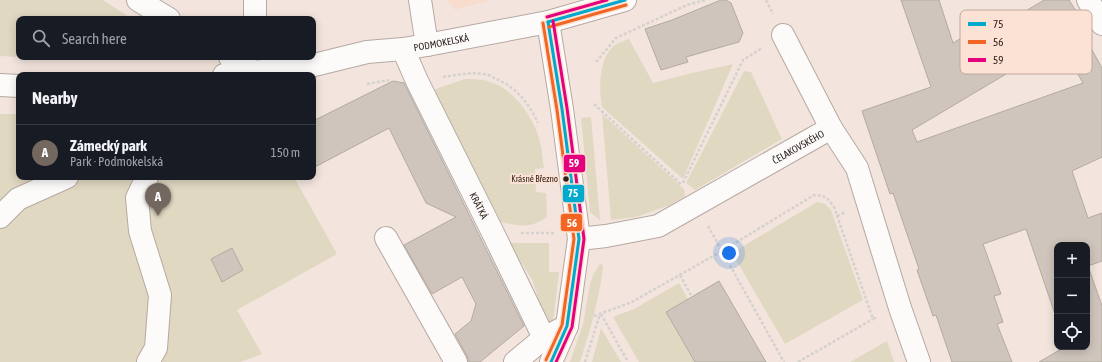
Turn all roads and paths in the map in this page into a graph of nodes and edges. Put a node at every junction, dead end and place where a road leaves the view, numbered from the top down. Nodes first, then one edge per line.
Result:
1 (138, 0) edge
2 (256, 0) edge
3 (420, 0) edge
4 (625, 0) edge
5 (705, 0) edge
6 (1088, 0) edge
7 (164, 16) edge
8 (255, 16) edge
9 (548, 22) junction
10 (1102, 24) edge
11 (783, 35) joint
12 (427, 45) junction
13 (403, 49) junction
14 (239, 60) edge
15 (596, 62) dead end
16 (254, 65) edge
17 (302, 70) edge
18 (233, 72) edge
19 (417, 81) junction
20 (367, 84) dead end
21 (0, 85) edge
22 (16, 86) edge
23 (594, 104) dead end
24 (538, 124) dead end
25 (831, 128) junction
26 (61, 180) edge
27 (146, 180) edge
28 (682, 185) junction
29 (686, 189) dead end
30 (0, 217) edge
31 (705, 221) dead end
32 (554, 226) dead end
33 (493, 232) junction
34 (554, 233) junction
35 (386, 238) dead end
36 (579, 239) junction
37 (554, 240) dead end
38 (722, 251) junction
39 (680, 275) junction
40 (692, 297) dead end
41 (900, 308) junction
42 (601, 314) junction
43 (873, 318) junction
44 (567, 326) junction
45 (544, 338) junction
46 (148, 362) edge
47 (456, 362) edge
48 (515, 362) edge
49 (551, 362) edge
50 (585, 362) edge
51 (628, 362) edge
52 (784, 362) edge
53 (798, 362) edge
54 (919, 362) edge

1 - 7 street
2 - 8 street
3 - 12 street
4 - 9 street, PODMOKELSKÁ
5 - 15 path
6 - 10 street
9 - 12 street, PODMOKELSKÁ
9 - 36 street
11 - 25 street
11 - 28 path
12 - 13 street, PODMOKELSKÁ
13 - 17 street, PODMOKELSKÁ
13 - 19 street, KRÁTKÁ
14 - 16 street
16 - 17 street, PODMOKELSKÁ
16 - 18 street, PODMOKELSKÁ
19 - 20 path
19 - 24 path
19 - 33 street, KRÁTKÁ
21 - 22 street
23 - 28 path
25 - 36 street, ČELAKOVSKÉHO
25 - 41 street, ČELAKOVSKÉHO
26 - 30 street
27 - 46 street
28 - 29 path
31 - 38 path
32 - 34 path
33 - 34 path
33 - 45 street, KRÁTKÁ
34 - 37 path
35 - 47 street
36 - 44 street
38 - 39 path
38 - 43 path
38 - 52 path
39 - 40 path
39 - 42 path
41 - 43 path
41 - 54 street, ČELAKOVSKÉHO
42 - 50 path
42 - 51 path
43 - 53 path
44 - 45 street
44 - 49 street
45 - 48 street

